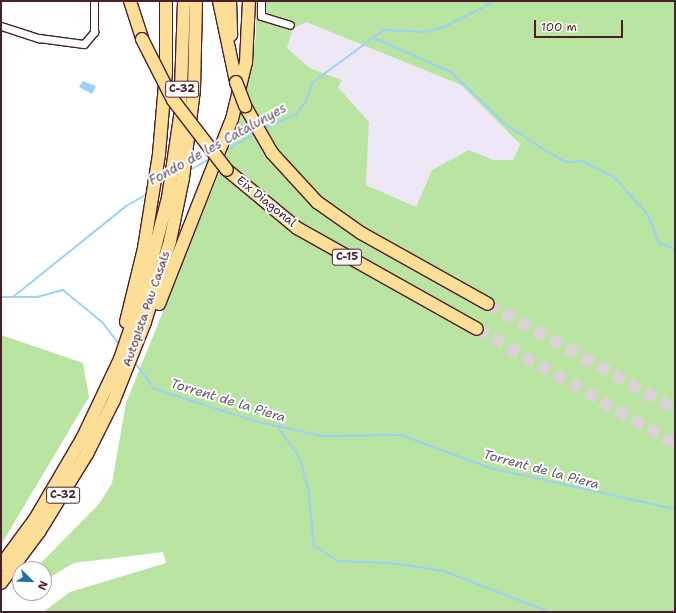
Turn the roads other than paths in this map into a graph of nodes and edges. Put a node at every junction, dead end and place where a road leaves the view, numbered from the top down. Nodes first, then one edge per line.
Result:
1 (94, 1) edge
2 (130, 1) edge
3 (163, 1) edge
4 (166, 1) edge
5 (184, 1) edge
6 (196, 1) edge
7 (219, 1) edge
8 (230, 1) edge
9 (249, 1) edge
10 (261, 1) edge
11 (290, 25) dead end
12 (1, 26) edge
13 (166, 46) junction
14 (234, 76) junction
15 (177, 177) junction
16 (488, 304) tunnel mouth
17 (477, 330) tunnel mouth
18 (126, 350) junction
19 (1, 565) edge
20 (1, 584) edge

1 - 12 street
2 - 17 highway, Eix Diagonal / C-15, bridge
3 - 13 highway
4 - 13 highway
5 - 15 highway, Autopista Pau Casals / C-32
6 - 15 highway, Autopista Pau Casals / C-32
7 - 14 highway, C-15
8 - 14 highway
9 - 18 highway
10 - 11 street
13 - 18 highway
14 - 16 highway, C-15, bridge
15 - 18 highway, Autopista Pau Casals / C-32
18 - 19 highway
18 - 20 highway, Autopista Pau Casals / C-32

